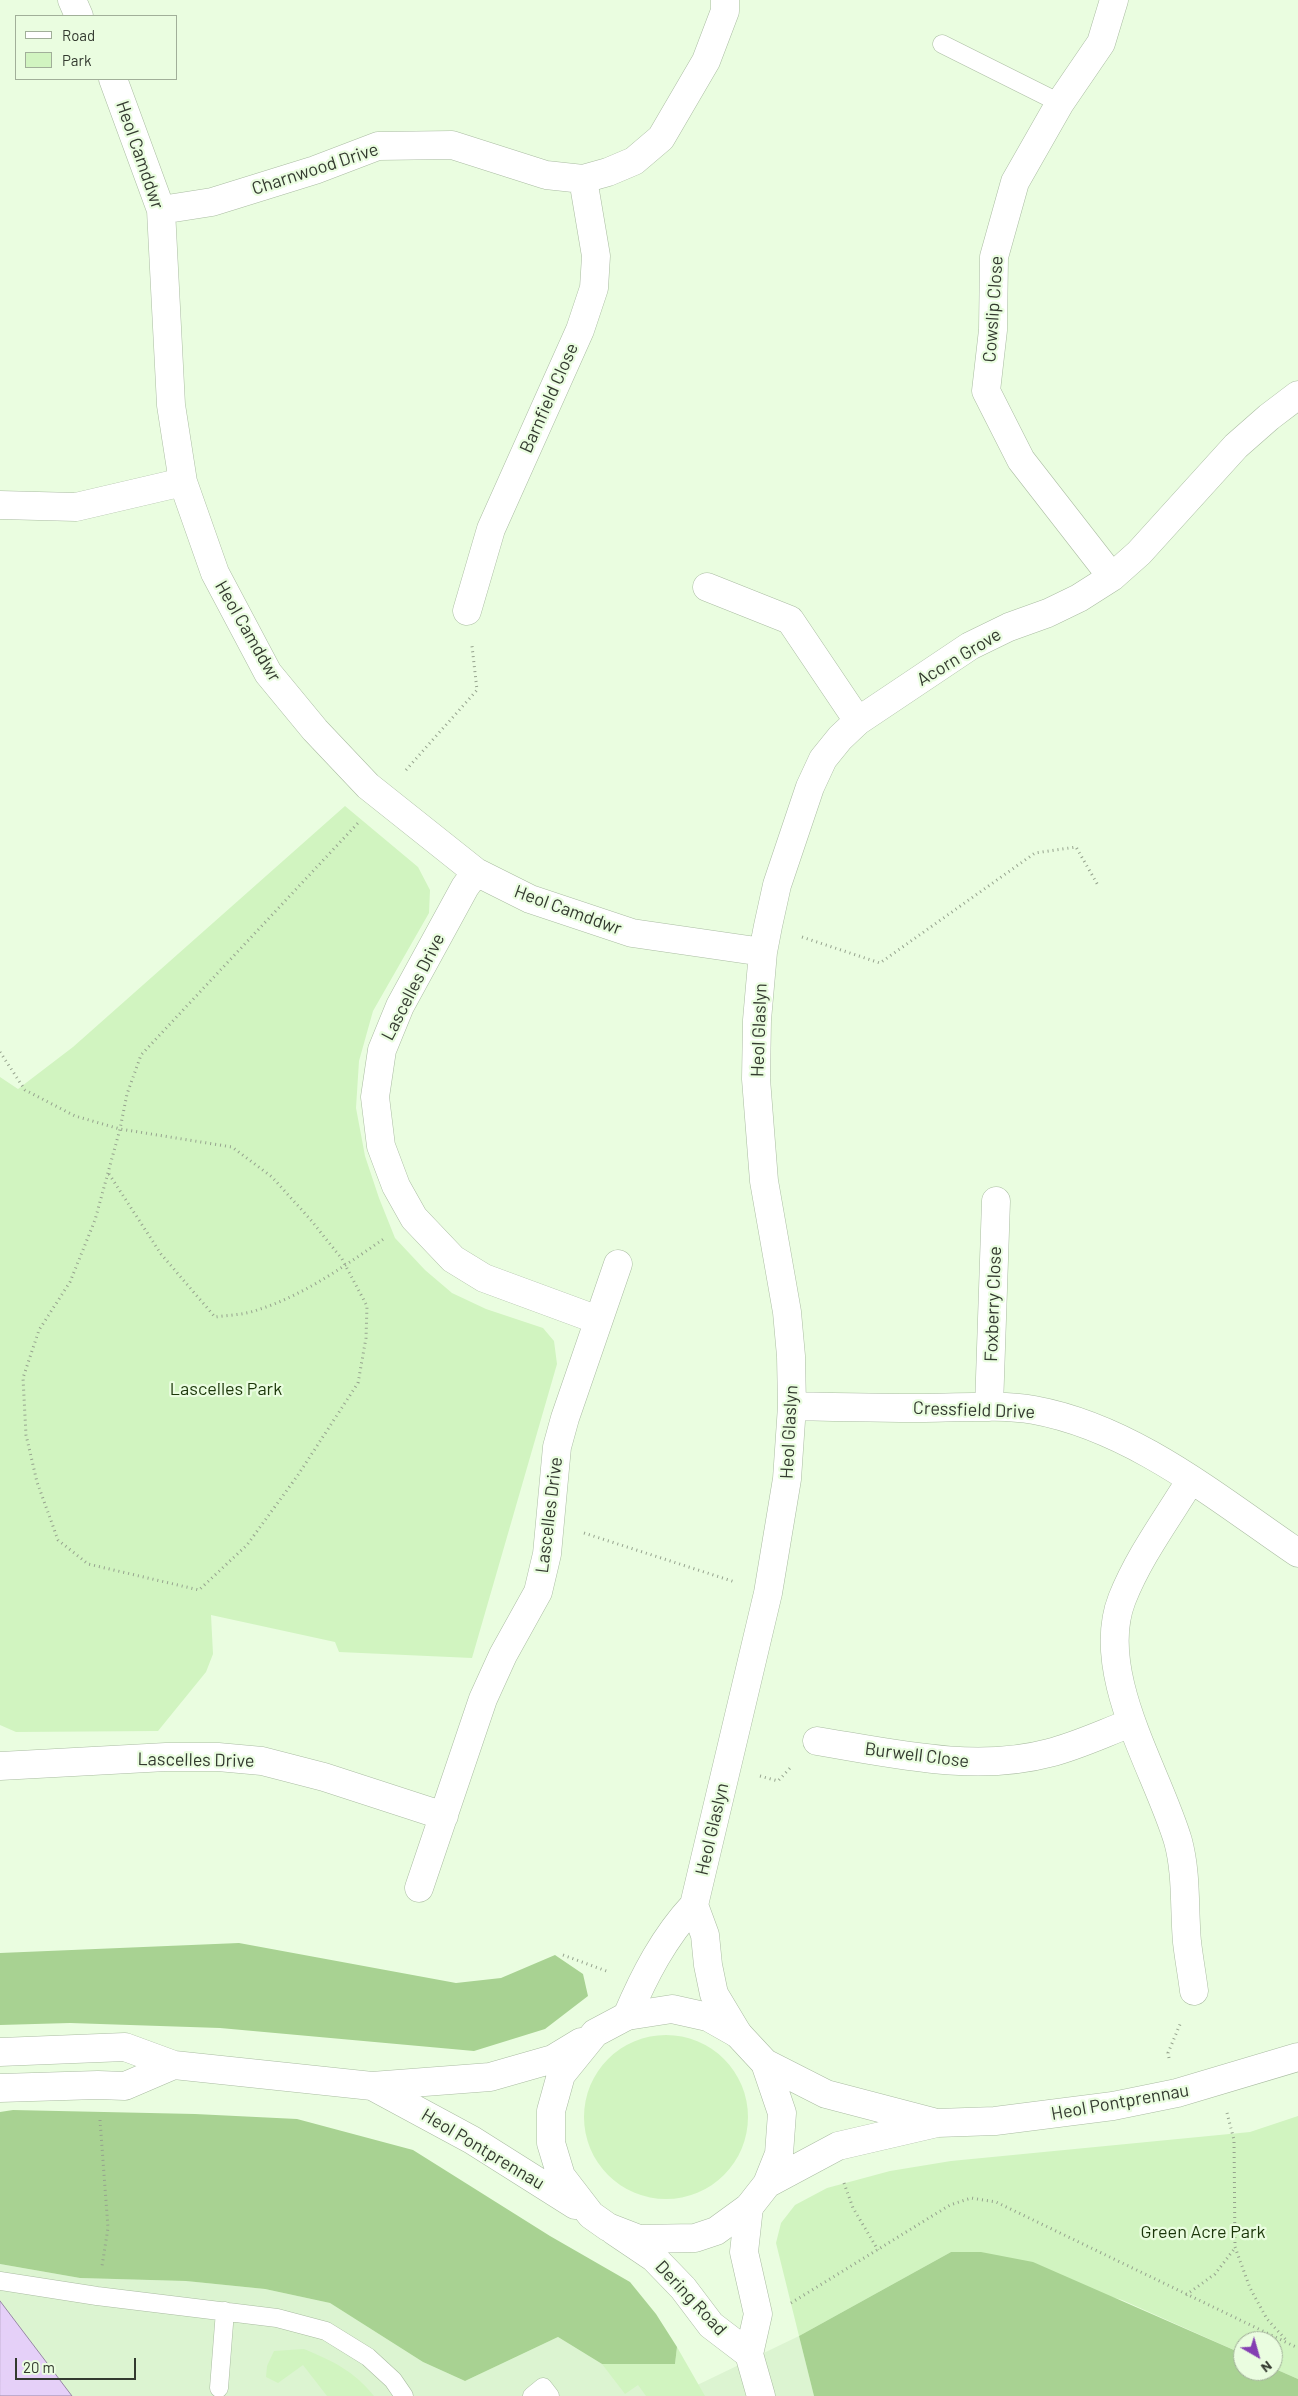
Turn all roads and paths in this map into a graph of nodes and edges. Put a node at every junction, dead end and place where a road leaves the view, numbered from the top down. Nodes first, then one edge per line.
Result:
1 (72, 0) edge
2 (726, 0) edge
3 (1114, 0) edge
4 (79, 15) edge
5 (942, 44) dead end
6 (113, 80) edge
7 (1060, 103) junction
8 (583, 179) junction
9 (161, 210) junction
10 (1298, 396) edge
11 (183, 482) junction
12 (0, 505) edge
13 (1112, 577) junction
14 (707, 587) dead end
15 (467, 611) joint
16 (858, 721) junction
17 (382, 797) junction
18 (476, 872) junction
19 (1099, 887) dead end
20 (765, 939) junction
21 (0, 1052) edge
22 (120, 1129) junction
23 (109, 1173) junction
24 (996, 1201) dead end
25 (414, 1218) junction
26 (618, 1264) dead end
27 (345, 1266) junction
28 (598, 1320) junction
29 (792, 1406) junction
30 (989, 1407) junction
31 (1190, 1481) junction
32 (550, 1522) junction
33 (1296, 1547) edge
34 (768, 1593) junction
35 (1131, 1723) junction
36 (817, 1741) joint
37 (0, 1766) edge
38 (726, 1767) junction
39 (444, 1816) junction
40 (419, 1888) dead end
41 (694, 1905) junction
42 (563, 1955) dead end
43 (641, 1984) junction
44 (1194, 1991) joint
45 (627, 2016) junction
46 (595, 2033) junction
47 (738, 2034) junction
48 (0, 2052) edge
49 (1298, 2057) edge
50 (765, 2063) junction
51 (174, 2065) junction
52 (1218, 2081) junction
53 (98, 2085) junction
54 (372, 2086) junction
55 (0, 2088) edge
56 (1177, 2093) junction
57 (938, 2123) junction
58 (842, 2177) dead end
59 (767, 2184) junction
60 (749, 2207) junction
61 (600, 2221) junction
62 (1235, 2247) junction
63 (878, 2250) junction
64 (0, 2281) edge
65 (1186, 2295) junction
66 (97, 2296) junction
67 (784, 2307) dead end
68 (225, 2311) junction
69 (1289, 2344) junction
70 (1298, 2348) edge
71 (749, 2354) junction
72 (219, 2388) dead end
73 (404, 2396) edge
74 (532, 2396) edge
75 (550, 2396) edge
76 (760, 2396) edge

1 - 4 street
2 - 8 street, Charnwood Drive
3 - 7 street, Cowslip Close
5 - 7 lane
6 - 9 street, Heol Camddwr
7 - 13 street, Cowslip Close
8 - 9 street, Charnwood Drive
8 - 15 street, Barnfield Close
9 - 11 street, Heol Camddwr
10 - 13 street, Acorn Grove
11 - 12 street
11 - 17 street, Heol Camddwr
13 - 16 street, Acorn Grove
14 - 16 street
15 - 17 path
16 - 20 street, Acorn Grove
17 - 18 street, Heol Camddwr
17 - 22 path
18 - 20 street, Heol Camddwr
18 - 25 street, Lascelles Drive
19 - 20 path
20 - 29 street, Heol Glaslyn
21 - 22 path
22 - 23 path
22 - 27 path
23 - 27 path
23 - 27 path
24 - 30 street, Foxberry Close
25 - 27 path
25 - 28 street, Lascelles Drive
26 - 28 street, Lascelles Drive
28 - 32 street, Lascelles Drive
29 - 30 street, Cressfield Drive
29 - 34 street, Heol Glaslyn
30 - 31 street, Cressfield Drive
31 - 33 street, Cressfield Drive
31 - 35 street
32 - 34 path
32 - 39 street, Lascelles Drive
34 - 38 street, Heol Glaslyn
35 - 36 street, Burwell Close
35 - 44 street
36 - 38 path
37 - 39 street, Lascelles Drive
38 - 41 street, Heol Glaslyn
39 - 40 street, Lascelles Drive
41 - 43 street, Heol Glaslyn
41 - 47 street
42 - 43 path
43 - 45 street, Heol Glaslyn
44 - 56 path
45 - 46 street, Heol Pontprennau
45 - 47 street, Heol Pontprennau
46 - 54 street, Heol Pontprennau
46 - 61 street
47 - 50 street
48 - 51 street, Heol Pontprennau
49 - 52 street, Heol Pontprennau
50 - 57 street, Heol Pontprennau
50 - 59 street
51 - 53 street, Heol Pontprennau
51 - 54 street, Heol Pontprennau
52 - 56 street, Heol Pontprennau
52 - 62 path
53 - 55 street, Heol Pontprennau
53 - 66 path
54 - 61 street, Heol Pontprennau
56 - 57 street, Heol Pontprennau
57 - 59 street, Heol Pontprennau
58 - 63 path
59 - 60 street
60 - 61 street
60 - 71 street, Dering Road
61 - 71 street, Dering Road
62 - 65 path
62 - 69 path
63 - 65 path
63 - 67 path
64 - 66 lane
65 - 69 path
66 - 68 lane
68 - 72 lane
68 - 73 lane
69 - 70 path
71 - 76 street, Dering Road
74 - 75 lane

